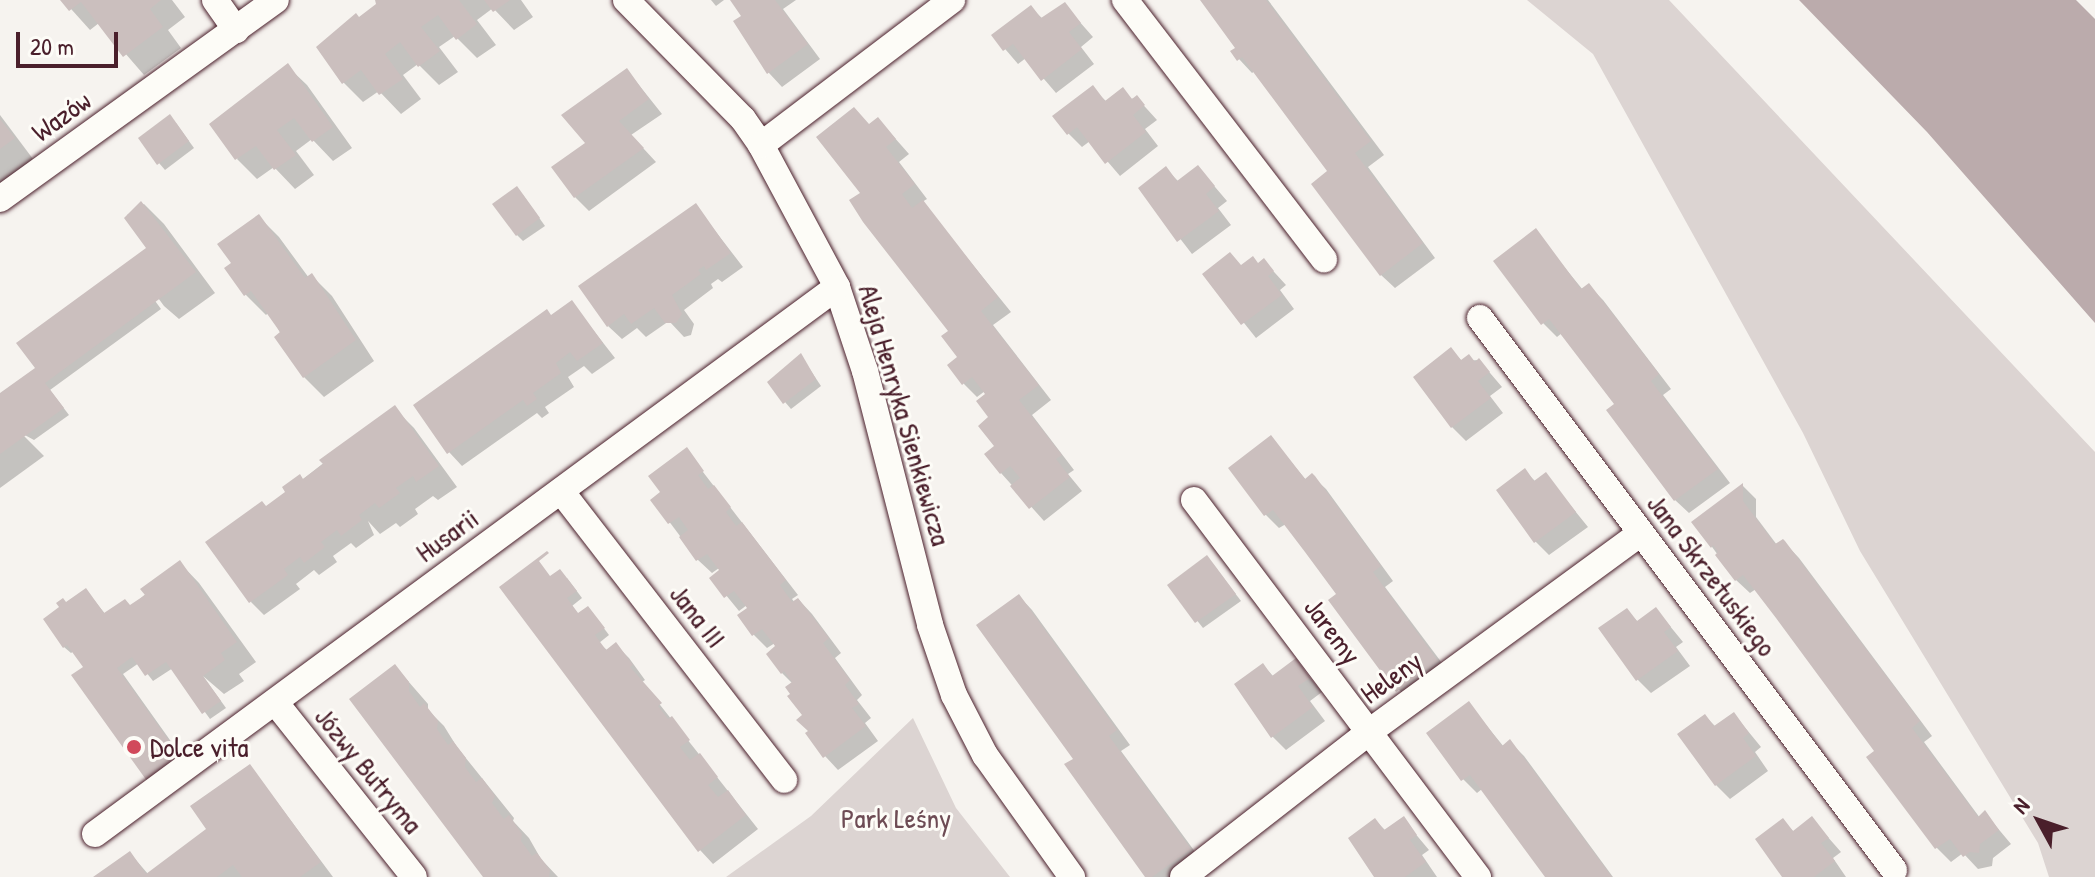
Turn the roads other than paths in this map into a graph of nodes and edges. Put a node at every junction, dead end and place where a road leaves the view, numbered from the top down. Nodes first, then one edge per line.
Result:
1 (215, 0) edge
2 (276, 0) edge
3 (626, 0) edge
4 (952, 0) edge
5 (1125, 0) edge
6 (236, 30) junction
7 (761, 145) junction
8 (0, 199) edge
9 (1324, 259) dead end
10 (837, 287) junction
11 (1480, 318) dead end
12 (561, 491) junction
13 (1194, 500) dead end
14 (1641, 533) junction
15 (275, 702) junction
16 (1369, 732) junction
17 (784, 780) dead end
18 (95, 834) dead end
19 (1894, 870) dead end
20 (414, 877) edge
21 (1072, 877) edge
22 (1183, 877) edge
23 (1478, 877) edge

1 - 6 street
2 - 6 street, Wazów
3 - 7 street, Aleja Henryka Sienkiewicza
4 - 7 street
5 - 9 street
6 - 8 street, Wazów
7 - 10 street, Aleja Henryka Sienkiewicza
10 - 12 street, Husarii
10 - 21 street, Aleja Henryka Sienkiewicza
11 - 14 street, Jana Skrzetuskiego
12 - 15 street, Husarii
12 - 17 street, Jana III
13 - 16 street, Jaremy
14 - 16 street, Heleny
14 - 19 street, Jana Skrzetuskiego
15 - 18 street, Husarii
15 - 20 street, Józwy Butryma
16 - 22 street, Heleny
16 - 23 street, Jaremy

